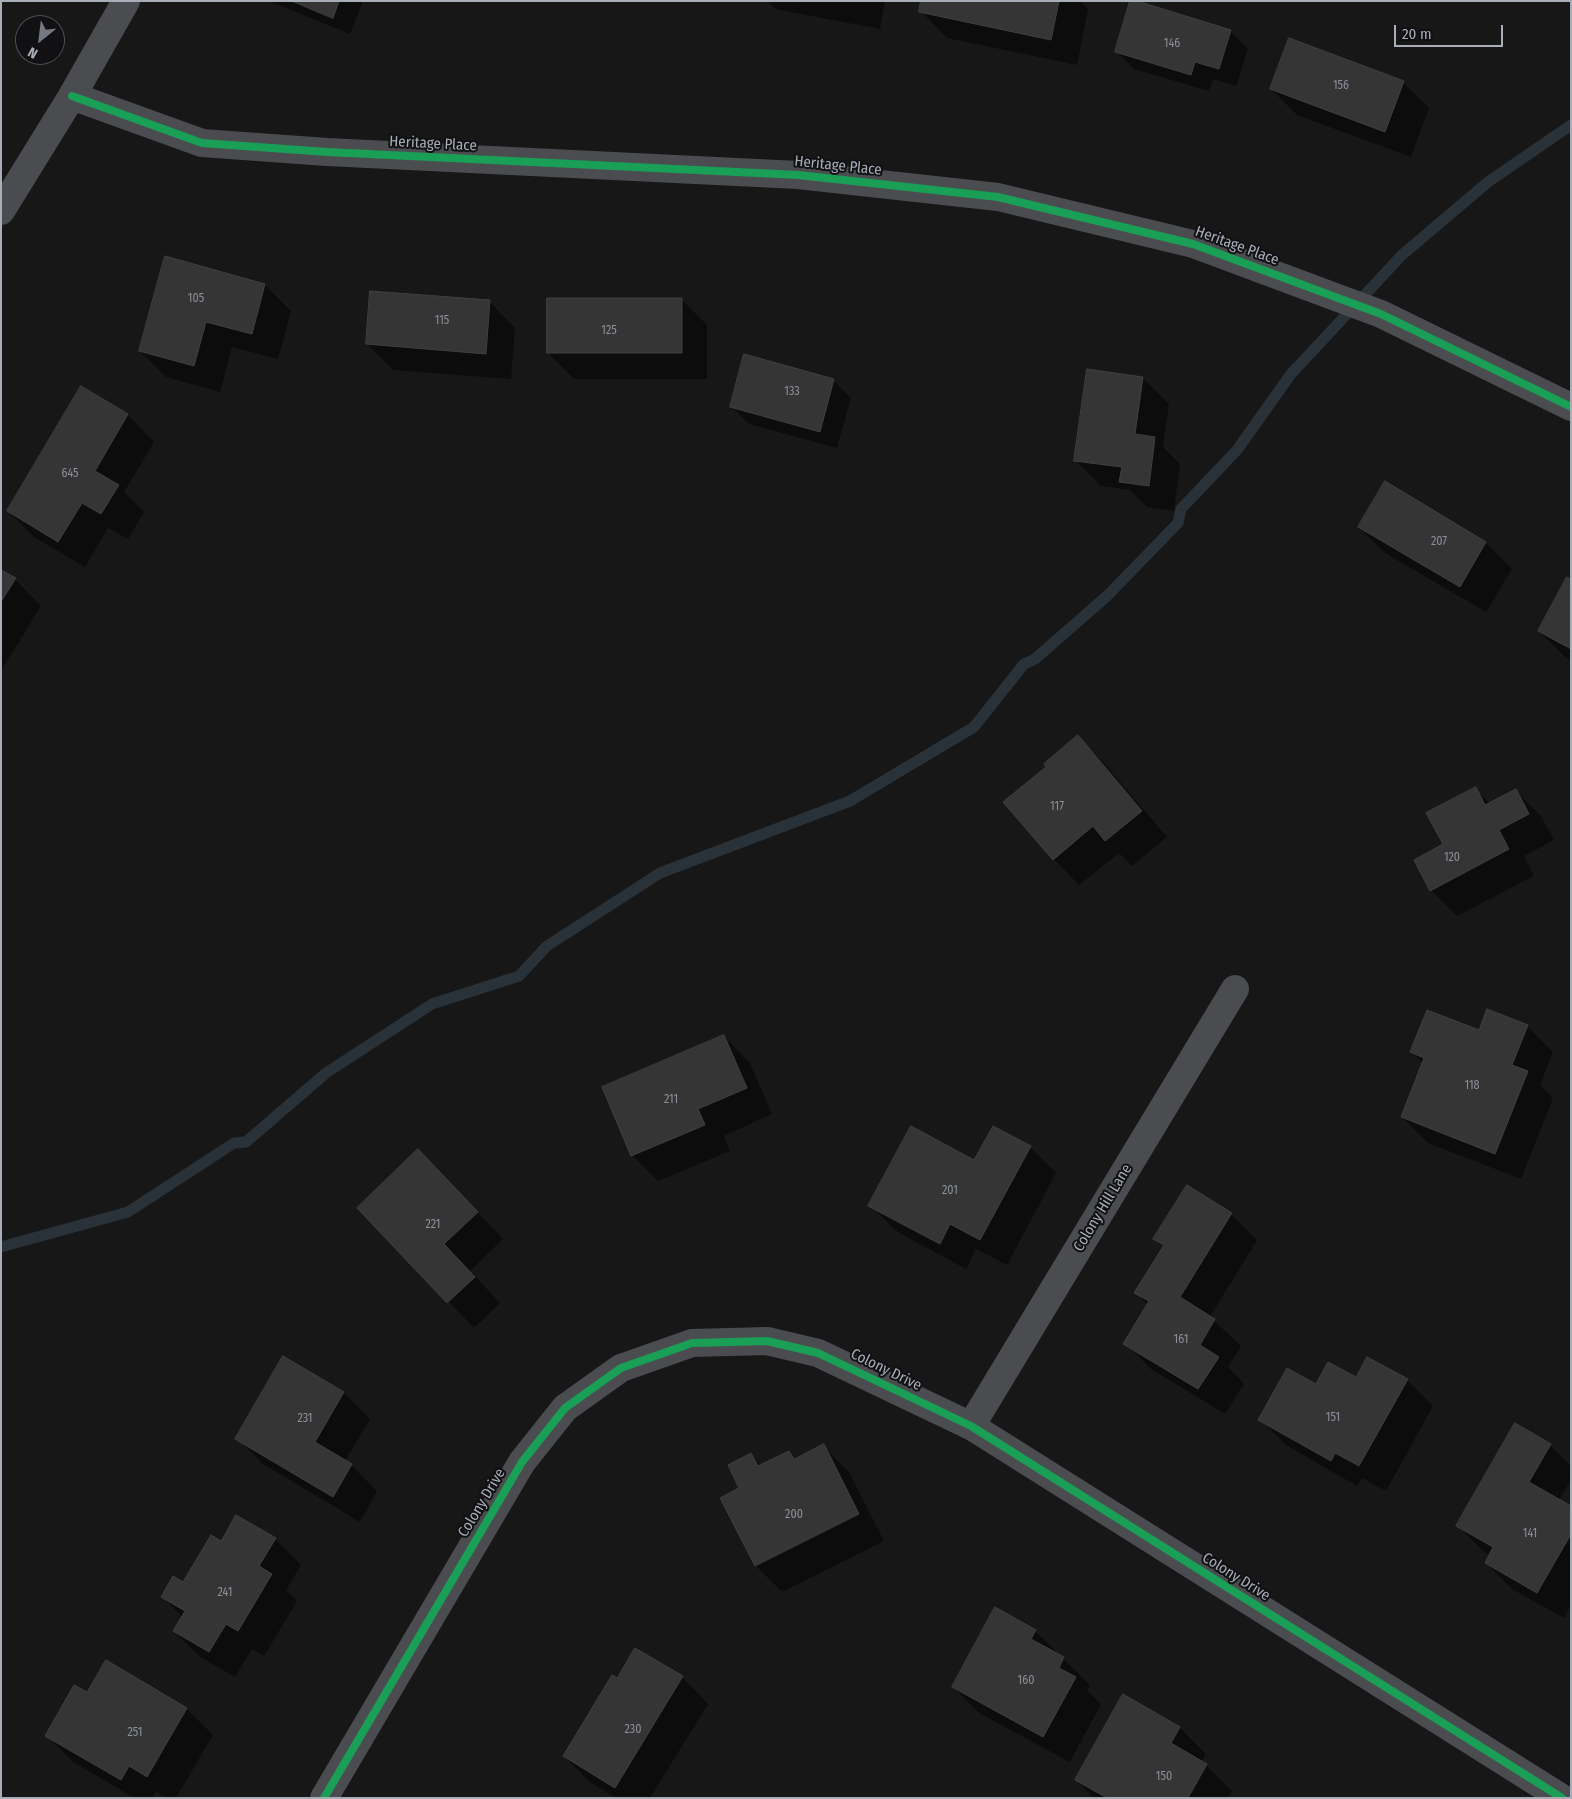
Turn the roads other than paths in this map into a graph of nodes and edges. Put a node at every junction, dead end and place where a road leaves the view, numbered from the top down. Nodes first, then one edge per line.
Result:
1 (126, 1) edge
2 (72, 96) junction
3 (1, 211) edge
4 (1571, 406) edge
5 (1235, 989) dead end
6 (971, 1426) junction
7 (324, 1798) edge
8 (1562, 1798) edge

1 - 2 street
2 - 3 street
2 - 4 street, Heritage Place
5 - 6 street, Colony Hill Lane
6 - 7 street, Colony Drive
6 - 8 street, Colony Drive

